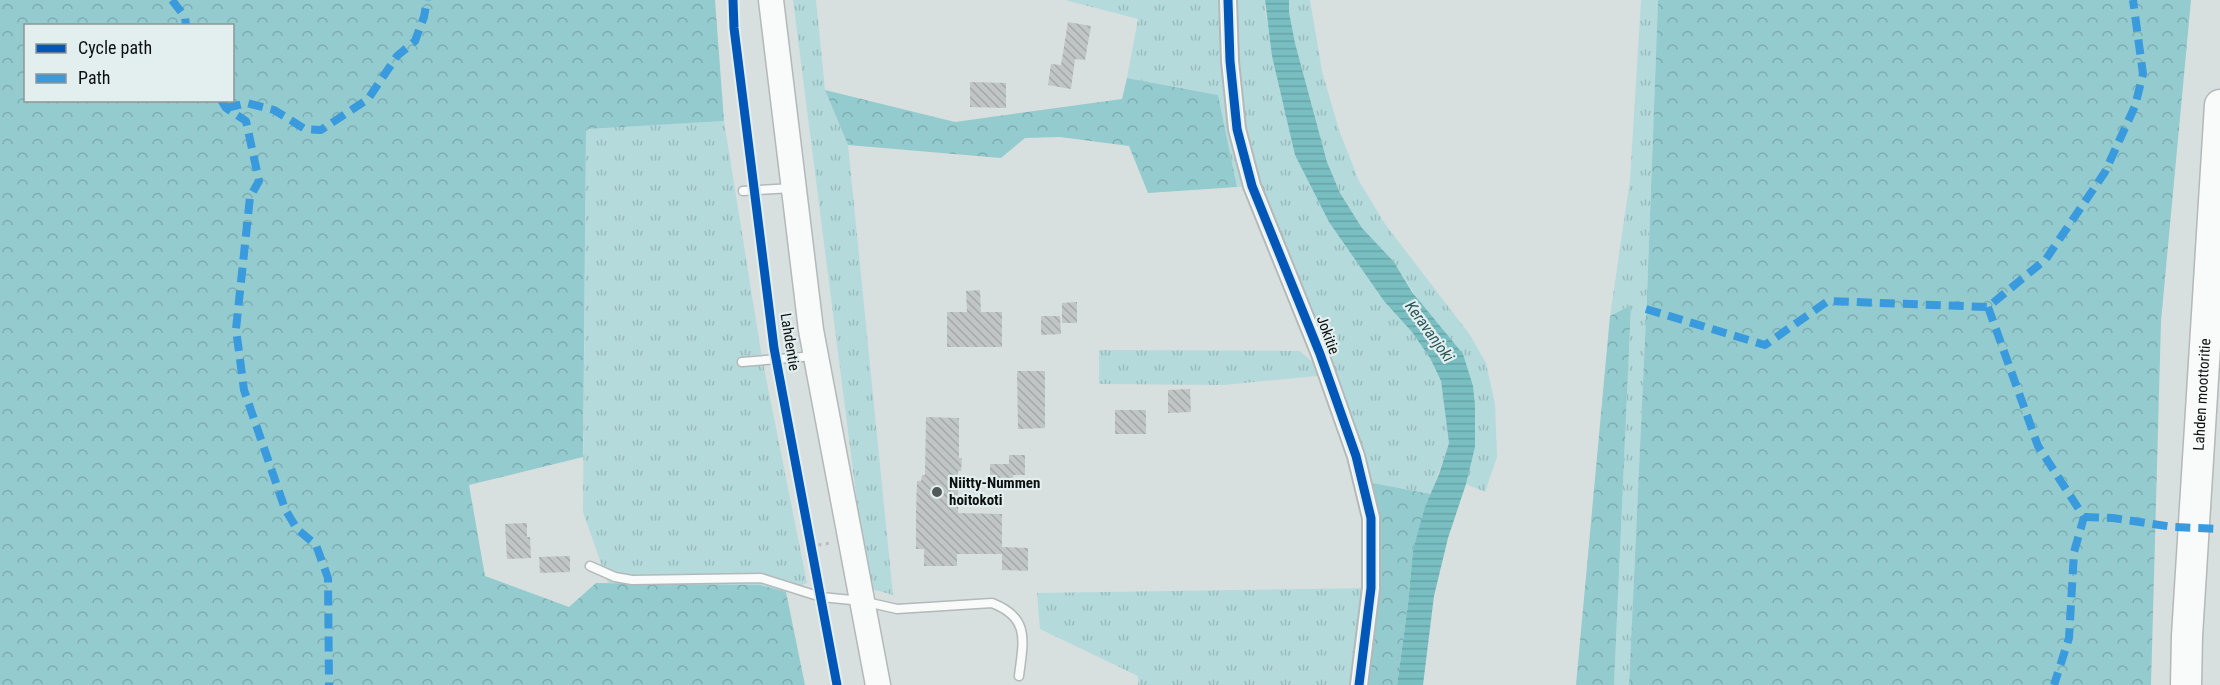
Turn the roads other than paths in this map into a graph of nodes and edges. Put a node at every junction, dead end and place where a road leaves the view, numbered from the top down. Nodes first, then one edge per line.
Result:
1 (771, 0) edge
2 (1228, 0) edge
3 (2220, 105) edge
4 (793, 188) junction
5 (743, 191) dead end
6 (815, 356) junction
7 (742, 362) dead end
8 (590, 566) dead end
9 (862, 602) junction
10 (1019, 676) dead end
11 (878, 685) edge
12 (1359, 685) edge
13 (2186, 685) edge

1 - 4 main road, Lahdentie
2 - 12 street, Jokitie
3 - 13 highway, Lahden moottoritie
4 - 5 lane
4 - 6 main road, Lahdentie
6 - 7 lane
6 - 9 main road, Lahdentie
8 - 9 lane
9 - 10 lane
9 - 11 main road, Lahdentie

